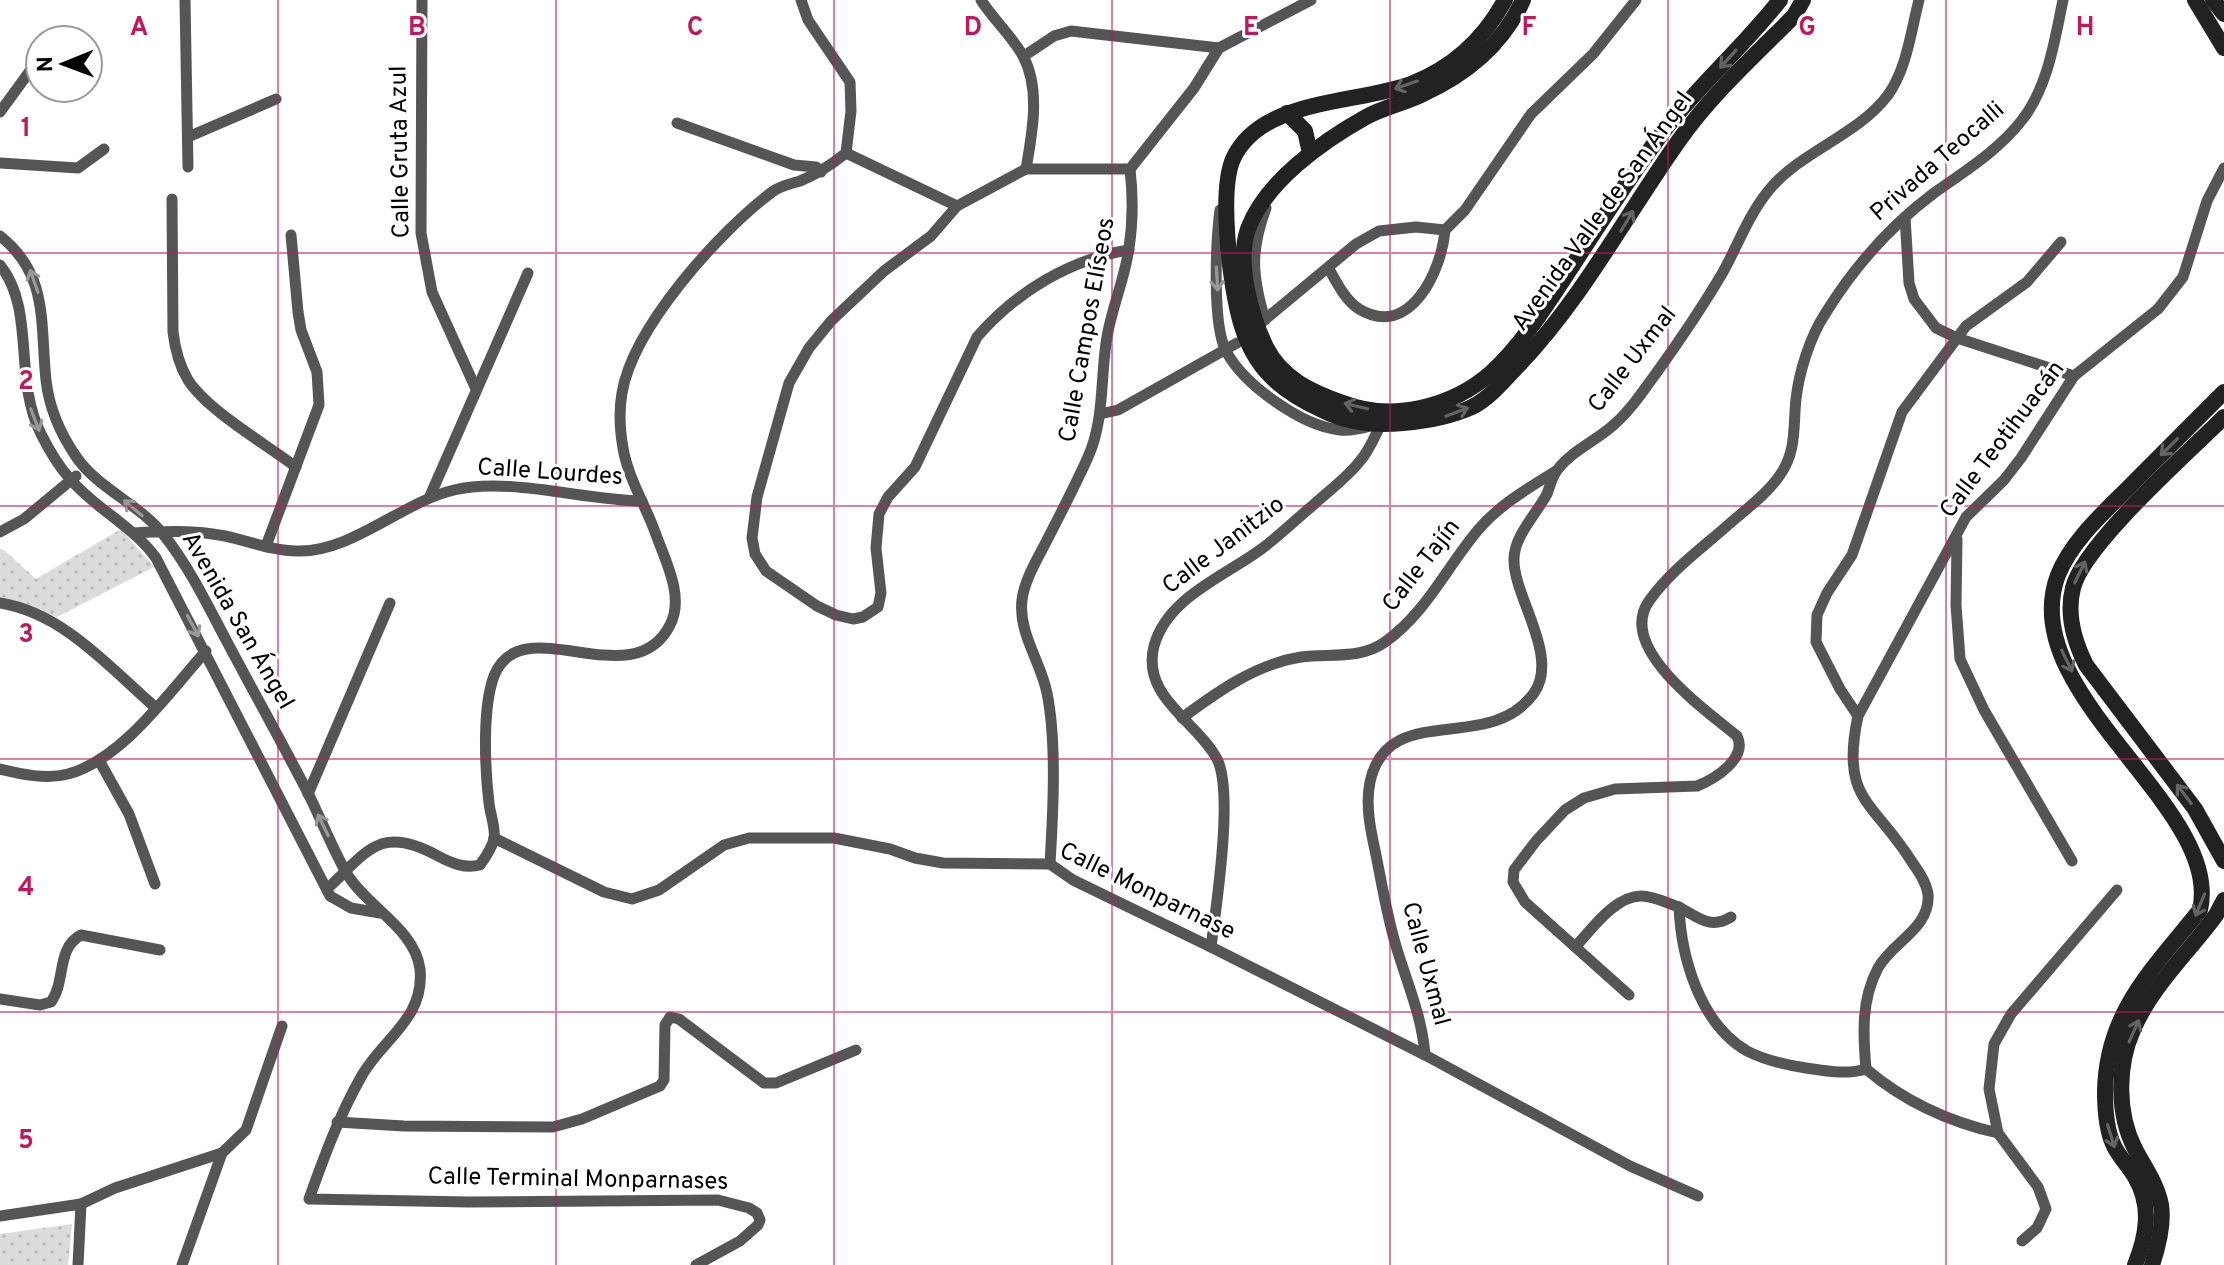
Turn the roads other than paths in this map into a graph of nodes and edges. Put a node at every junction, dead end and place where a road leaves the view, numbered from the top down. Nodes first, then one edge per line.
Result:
1 (185, 0) edge
2 (422, 0) edge
3 (801, 0) edge
4 (981, 0) edge
5 (1311, 0) edge
6 (1505, 0) edge
7 (1523, 0) edge
8 (1636, 0) edge
9 (1780, 0) edge
10 (1803, 0) edge
11 (1919, 0) edge
12 (2063, 0) edge
13 (2210, 7) edge
14 (1219, 48) junction
15 (2224, 48) edge
16 (1024, 56) junction
17 (24, 79) edge
18 (276, 99) dead end
19 (0, 112) edge
20 (1287, 113) junction
21 (677, 123) dead end
22 (188, 137) junction
23 (104, 149) dead end
24 (846, 153) junction
25 (1310, 153) junction
26 (0, 163) edge
27 (188, 167) dead end
28 (2224, 168) edge
29 (1026, 169) junction
30 (1130, 169) junction
31 (821, 172) junction
32 (1228, 174) junction
33 (1271, 194) junction
34 (172, 199) dead end
35 (957, 206) junction
36 (1905, 217) junction
37 (1445, 230) junction
38 (291, 235) dead end
39 (0, 236) edge
40 (2061, 242) dead end
41 (1586, 246) junction
42 (1129, 250) junction
43 (1602, 260) junction
44 (1574, 263) junction
45 (0, 265) edge
46 (1329, 269) junction
47 (528, 273) dead end
48 (1590, 277) junction
49 (1957, 338) junction
50 (1237, 343) dead end
51 (1226, 351) junction
52 (2074, 376) junction
53 (476, 389) junction
54 (2224, 392) edge
55 (1100, 414) junction
56 (2224, 417) edge
57 (1379, 424) junction
58 (296, 467) junction
59 (84, 468) junction
60 (1556, 471) junction
61 (72, 481) junction
62 (430, 496) junction
63 (642, 501) junction
64 (161, 531) junction
65 (0, 532) edge
66 (134, 533) junction
67 (1957, 536) junction
68 (266, 546) junction
69 (0, 603) edge
70 (390, 603) dead end
71 (206, 651) junction
72 (155, 707) junction
73 (1858, 716) junction
74 (1182, 718) junction
75 (100, 762) junction
76 (0, 769) edge
77 (308, 794) junction
78 (494, 838) junction
79 (2072, 861) dead end
80 (2224, 861) edge
81 (1050, 864) junction
82 (346, 872) junction
83 (155, 884) dead end
84 (327, 889) junction
85 (2117, 890) dead end
86 (2224, 900) edge
87 (1679, 907) junction
88 (380, 913) junction
89 (1731, 917) dead end
90 (1576, 946) junction
91 (1211, 947) junction
92 (160, 950) dead end
93 (1629, 995) dead end
94 (0, 999) edge
95 (282, 1026) dead end
96 (856, 1050) dead end
97 (1425, 1055) junction
98 (1866, 1069) junction
99 (337, 1122) junction
100 (1998, 1133) junction
101 (222, 1153) junction
102 (1698, 1196) dead end
103 (309, 1199) joint
104 (81, 1204) junction
105 (0, 1216) edge
106 (2022, 1241) dead end
107 (78, 1265) edge
108 (182, 1265) edge
109 (696, 1265) edge
110 (2135, 1265) edge
111 (2152, 1265) edge

1 - 22 street
2 - 53 street, Calle Gruta Azul
3 - 24 street
4 - 16 street
5 - 14 street
6 -> 20 street
7 - 25 street, Avenida Valle de San Ángel
8 - 37 street
9 -> 41 street, Avenida Valle de San Ángel
43 -> 10 street, Avenida Valle de San Ángel
11 - 60 street, Calle Uxmal
12 - 36 street, Privada Teocalli
13 - 15 street
14 - 16 street
14 - 30 street
16 - 29 street
17 - 19 street
18 - 22 street
20 - 25 street
20 - 32 street
21 - 31 street
22 - 27 street
23 - 26 street
24 - 31 street
24 - 35 street
25 - 33 street, Avenida Valle de San Ángel
28 - 52 street, Calle Teotihuacán
29 - 30 street
29 - 35 street
30 - 42 street, Calle Campos Elíseos
31 - 63 street
32 -> 51 street
32 - 57 street, Avenida Valle de San Ángel
44 -> 33 street, Avenida Valle de San Ángel
33 - 46 street
34 - 58 street
35 - 42 street
36 - 49 street
36 - 90 street, Privada Teocalli
37 - 46 street
37 - 46 street
38 - 58 street
59 -> 39 street, Avenida San Ángel
40 - 49 street
41 - 43 street
41 - 44 street, Avenida Valle de San Ángel
42 - 55 street, Calle Campos Elíseos
43 - 48 street, Avenida Valle de San Ángel
44 - 48 street
45 -> 61 street, Avenida San Ángel
47 - 53 street
57 -> 48 street, Avenida Valle de San Ángel
49 - 52 street
49 - 73 street
50 - 51 street
51 - 55 street
51 - 57 street
52 - 67 street, Calle Teotihuacán
53 - 62 street
54 -> 110 street
55 - 81 street, Calle Campos Elíseos
80 -> 56 street
57 - 74 street, Calle Janitzio
58 - 68 street
59 - 61 street
64 -> 59 street, Avenida San Ángel
60 - 74 street, Calle Tajín
60 - 97 street, Calle Uxmal
61 - 65 street
61 - 66 street, Avenida San Ángel
62 - 63 street, Calle Lourdes
62 - 68 street, Calle Lourdes
63 - 78 street
64 - 66 street, Calle Lourdes
64 - 68 street, Calle Lourdes
64 - 77 street, Avenida San Ángel
66 -> 71 street, Avenida San Ángel
67 - 73 street, Calle Teotihuacán
67 - 79 street
69 - 72 street
70 - 77 street
71 - 72 street
71 - 84 street, Avenida San Ángel
72 - 75 street
73 - 98 street
74 - 91 street, Calle Janitzio
75 - 76 street
75 - 83 street
82 -> 77 street, Avenida San Ángel
78 - 81 street, Calle Monparnase
78 - 82 street
81 - 91 street, Calle Monparnase
82 - 84 street
82 - 88 street, Avenida San Ángel
84 - 88 street
85 - 100 street
111 -> 86 street
87 - 89 street
87 - 90 street
87 - 98 street
88 - 99 street, Avenida San Ángel
90 - 93 street, Privada Teocalli
91 - 97 street, Calle Monparnase
92 - 94 street
95 - 101 street
96 - 99 street
97 - 102 street, Calle Monparnase
98 - 100 street
99 - 103 street, Avenida San Ángel
100 - 106 street
101 - 104 street
101 - 108 street
103 - 109 street, Calle Terminal Monparnases
104 - 105 street
104 - 107 street

